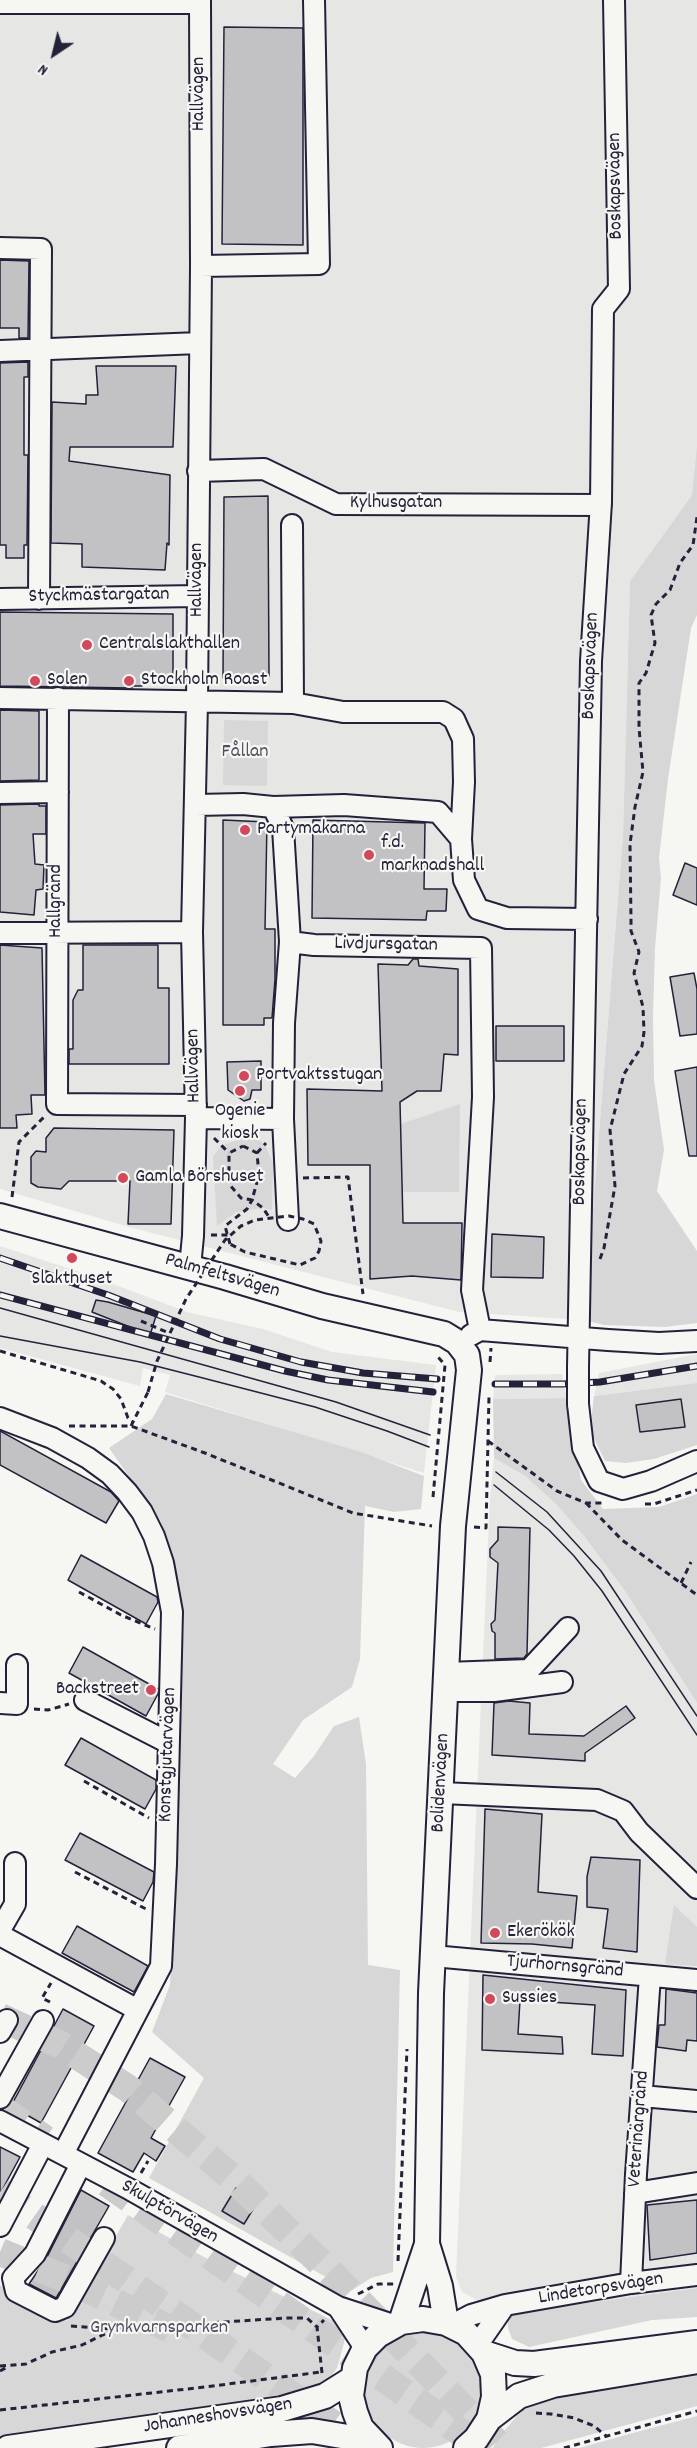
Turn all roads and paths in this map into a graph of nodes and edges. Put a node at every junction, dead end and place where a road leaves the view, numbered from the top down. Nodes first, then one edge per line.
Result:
1 (314, 0) edge
2 (614, 0) edge
3 (200, 2) edge
4 (0, 3) edge
5 (0, 248) edge
6 (201, 266) junction
7 (199, 343) junction
8 (0, 351) edge
9 (41, 351) junction
10 (198, 471) junction
11 (601, 506) junction
12 (697, 517) edge
13 (292, 525) dead end
14 (198, 596) junction
15 (39, 598) junction
16 (0, 599) edge
17 (0, 698) edge
18 (58, 698) junction
19 (197, 702) junction
20 (292, 703) junction
21 (58, 792) junction
22 (0, 793) edge
23 (196, 805) junction
24 (273, 807) junction
25 (461, 839) junction
26 (587, 919) junction
27 (192, 932) junction
28 (0, 933) edge
29 (56, 933) junction
30 (290, 942) junction
31 (57, 1104) junction
32 (196, 1111) junction
33 (283, 1119) junction
34 (286, 1178) junction
35 (252, 1200) junction
36 (6, 1206) edge
37 (288, 1220) joint
38 (209, 1235) dead end
39 (228, 1235) junction
40 (190, 1267) junction
41 (595, 1269) dead end
42 (363, 1294) dead end
43 (141, 1321) dead end
44 (486, 1331) junction
45 (169, 1333) junction
46 (451, 1338) junction
47 (578, 1338) junction
48 (697, 1341) edge
49 (0, 1351) edge
50 (490, 1364) dead end
51 (489, 1386) dead end
52 (0, 1418) edge
53 (133, 1422) junction
54 (131, 1426) junction
55 (52, 1438) junction
56 (488, 1441) junction
57 (697, 1461) edge
58 (453, 1526) junction
59 (691, 1562) dead end
60 (681, 1583) junction
61 (79, 1592) dead end
62 (697, 1595) edge
63 (568, 1628) dead end
64 (172, 1633) junction
65 (17, 1665) dead end
66 (446, 1682) junction
67 (562, 1682) dead end
68 (85, 1700) dead end
69 (0, 1703) edge
70 (28, 1708) dead end
71 (48, 1710) dead end
72 (167, 1743) junction
73 (84, 1781) dead end
74 (442, 1793) junction
75 (166, 1827) junction
76 (15, 1863) dead end
77 (75, 1872) dead end
78 (697, 1888) edge
79 (164, 1918) junction
80 (0, 1933) edge
81 (433, 1956) junction
82 (650, 1976) junction
83 (697, 1980) edge
84 (50, 1983) dead end
85 (138, 2010) junction
86 (48, 2012) joint
87 (642, 2096) junction
88 (0, 2098) edge
89 (697, 2102) edge
90 (0, 2121) edge
91 (43, 2144) junction
92 (63, 2154) junction
93 (81, 2164) junction
94 (697, 2183) edge
95 (635, 2193) junction
96 (0, 2226) edge
97 (104, 2238) dead end
98 (427, 2244) junction
99 (697, 2275) edge
100 (630, 2283) junction
101 (396, 2284) dead end
102 (505, 2305) junction
103 (338, 2307) junction
104 (397, 2324) junction
105 (449, 2324) junction
106 (317, 2327) junction
107 (697, 2343) edge
108 (365, 2348) junction
109 (481, 2349) junction
110 (697, 2361) edge
111 (10, 2365) junction
112 (0, 2366) edge
113 (0, 2370) edge
114 (321, 2372) junction
115 (352, 2379) junction
116 (325, 2396) junction
117 (0, 2410) edge
118 (697, 2411) edge
119 (529, 2412) dead end
120 (489, 2419) junction
121 (606, 2436) junction
122 (376, 2444) edge
123 (472, 2445) edge
124 (8, 2448) edge
125 (178, 2448) edge
126 (564, 2448) edge

1 - 6 street
2 - 11 street, Boskapsvägen
3 - 4 street
3 - 6 street, Hallvägen
5 - 9 street
6 - 7 street, Hallvägen
7 - 9 street
7 - 10 street, Hallvägen
8 - 9 street
9 - 15 street
10 - 11 street, Kylhusgatan
10 - 14 street, Hallvägen
11 - 26 street, Boskapsvägen
12 - 41 path
13 - 20 street
14 - 15 street, Styckmästargatan
14 - 19 street, Hallvägen
15 - 16 street, Styckmästargatan
17 - 18 street
18 - 19 street
18 - 21 street, Hallgränd
19 - 20 street
19 - 23 street, Hallvägen
20 - 25 street
21 - 22 street
21 - 29 street, Hallgränd
23 - 24 street
23 - 27 street, Hallvägen
24 - 25 street
24 - 30 street
25 - 26 street
26 - 47 street, Boskapsvägen
27 - 29 street
27 - 32 street, Hallvägen
28 - 29 street
29 - 31 street, Hallgränd
30 - 33 street
30 - 44 street, Livdjursgatan
31 - 32 street
31 - 36 path
32 - 33 street
32 - 40 street, Hallvägen
33 - 34 street
34 - 37 street
34 - 42 path
35 - 35 path
35 - 37 path
35 - 39 path
36 - 40 main road, Palmfeltsvägen
38 - 39 path
39 - 45 path, bridge
40 - 46 main road, Palmfeltsvägen
43 - 45 path
44 - 46 street
44 - 47 street
44 - 50 path
45 - 53 path, bridge
46 - 58 main road, Bolidenvägen
47 - 48 street
47 - 57 street, Boskapsvägen, bridge
49 - 53 path
51 - 56 path
52 - 55 street, Konstgjutarvägen
53 - 54 path
54 - 55 path
54 - 58 path
55 - 64 street, Konstgjutarvägen
56 - 58 path
56 - 60 path
58 - 66 main road, Bolidenvägen
59 - 60 path
60 - 62 path
61 - 64 path
63 - 66 street
64 - 72 street, Konstgjutarvägen
65 - 69 street
66 - 67 street
66 - 74 main road, Bolidenvägen
68 - 72 street
70 - 71 path
72 - 75 street, Konstgjutarvägen
73 - 75 path
74 - 78 street
74 - 81 main road, Bolidenvägen
75 - 79 street, Konstgjutarvägen
76 - 80 street
77 - 79 path
79 - 85 street, Konstgjutarvägen
80 - 85 street
81 - 82 street, Tjurhornsgränd
81 - 98 main road, Bolidenvägen
82 - 83 street, Tjurhornsgränd
82 - 87 street, Veterinärgränd
84 - 86 path
85 - 92 street, Konstgjutarvägen
86 - 88 street
87 - 89 street
87 - 95 street, Veterinärgränd
90 - 91 street, Skulptörvägen
91 - 92 street, Skulptörvägen
91 - 96 street
92 - 93 street, Skulptörvägen
93 - 97 street
93 - 103 street, Skulptörvägen
94 - 95 street
95 - 100 street, Veterinärgränd
98 - 104 main road, Bolidenvägen
98 - 105 main road, Bolidenvägen
99 - 100 street, Lindetorpsvägen
100 - 102 street, Lindetorpsvägen
101 - 103 path
102 - 105 street, Lindetorpsvägen
102 - 109 street
103 - 104 street, Skulptörvägen
103 - 106 path
103 - 108 street, Skulptörvägen
104 - 105 main road
104 - 108 main road
105 - 109 main road
106 - 111 path
106 - 114 path
107 - 109 main road
108 - 115 main road
109 - 120 main road
110 - 120 main road
111 - 112 path
111 - 113 path
114 - 116 path
114 - 117 path
115 - 116 main road, Johanneshovsvägen
115 - 122 main road
116 - 124 main road, Johanneshovsvägen
118 - 121 path
119 - 121 path
120 - 123 main road
121 - 126 path
122 - 125 main road, Johanneshovsvägen

